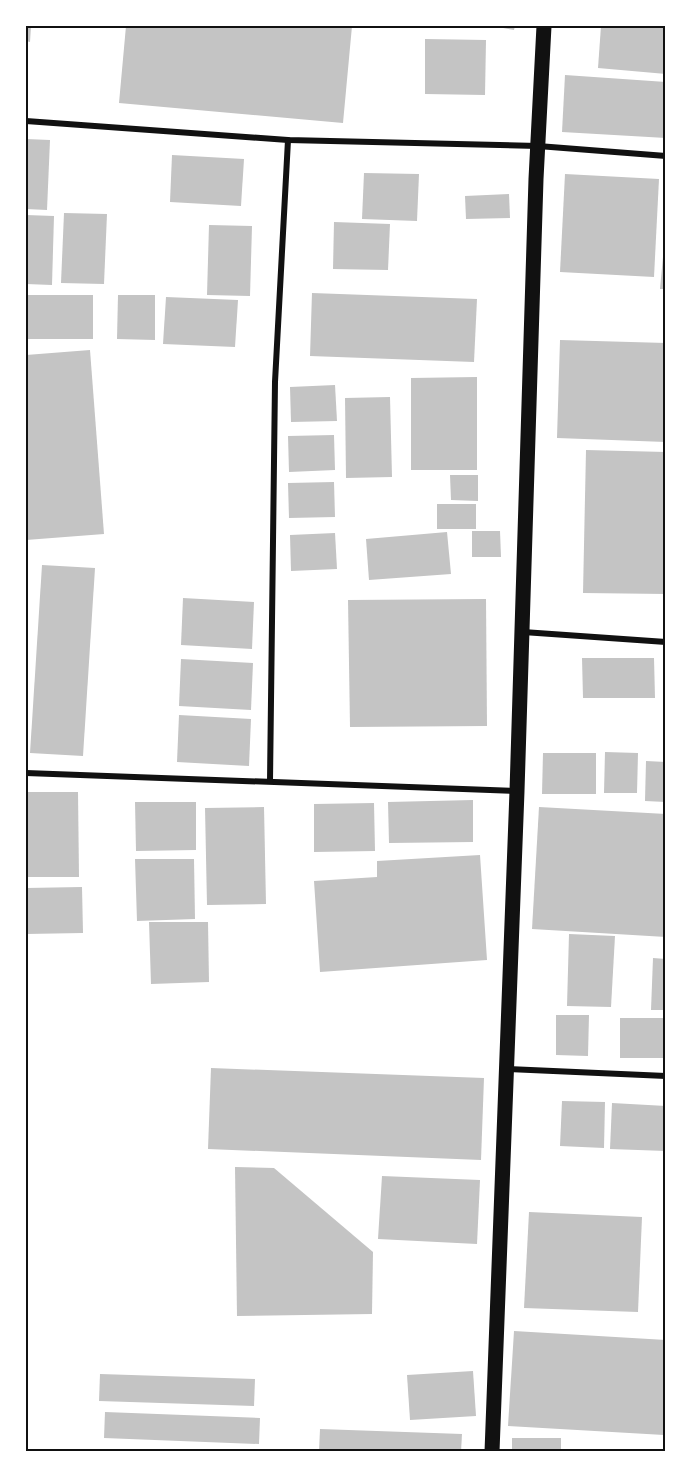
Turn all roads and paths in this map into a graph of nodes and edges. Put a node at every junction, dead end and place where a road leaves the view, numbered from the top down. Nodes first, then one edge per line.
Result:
1 (544, 26) edge
2 (26, 121) edge
3 (288, 140) junction
4 (538, 146) junction
5 (666, 156) edge
6 (522, 632) junction
7 (666, 642) edge
8 (26, 773) edge
9 (270, 782) junction
10 (517, 791) junction
11 (506, 1069) junction
12 (666, 1076) edge
13 (492, 1452) edge

1 - 4 main road
2 - 3 street
3 - 4 street
3 - 9 street
4 - 5 street
4 - 6 main road
6 - 7 street
6 - 10 main road
8 - 9 street
9 - 10 street
10 - 11 main road
11 - 12 street
11 - 13 main road

